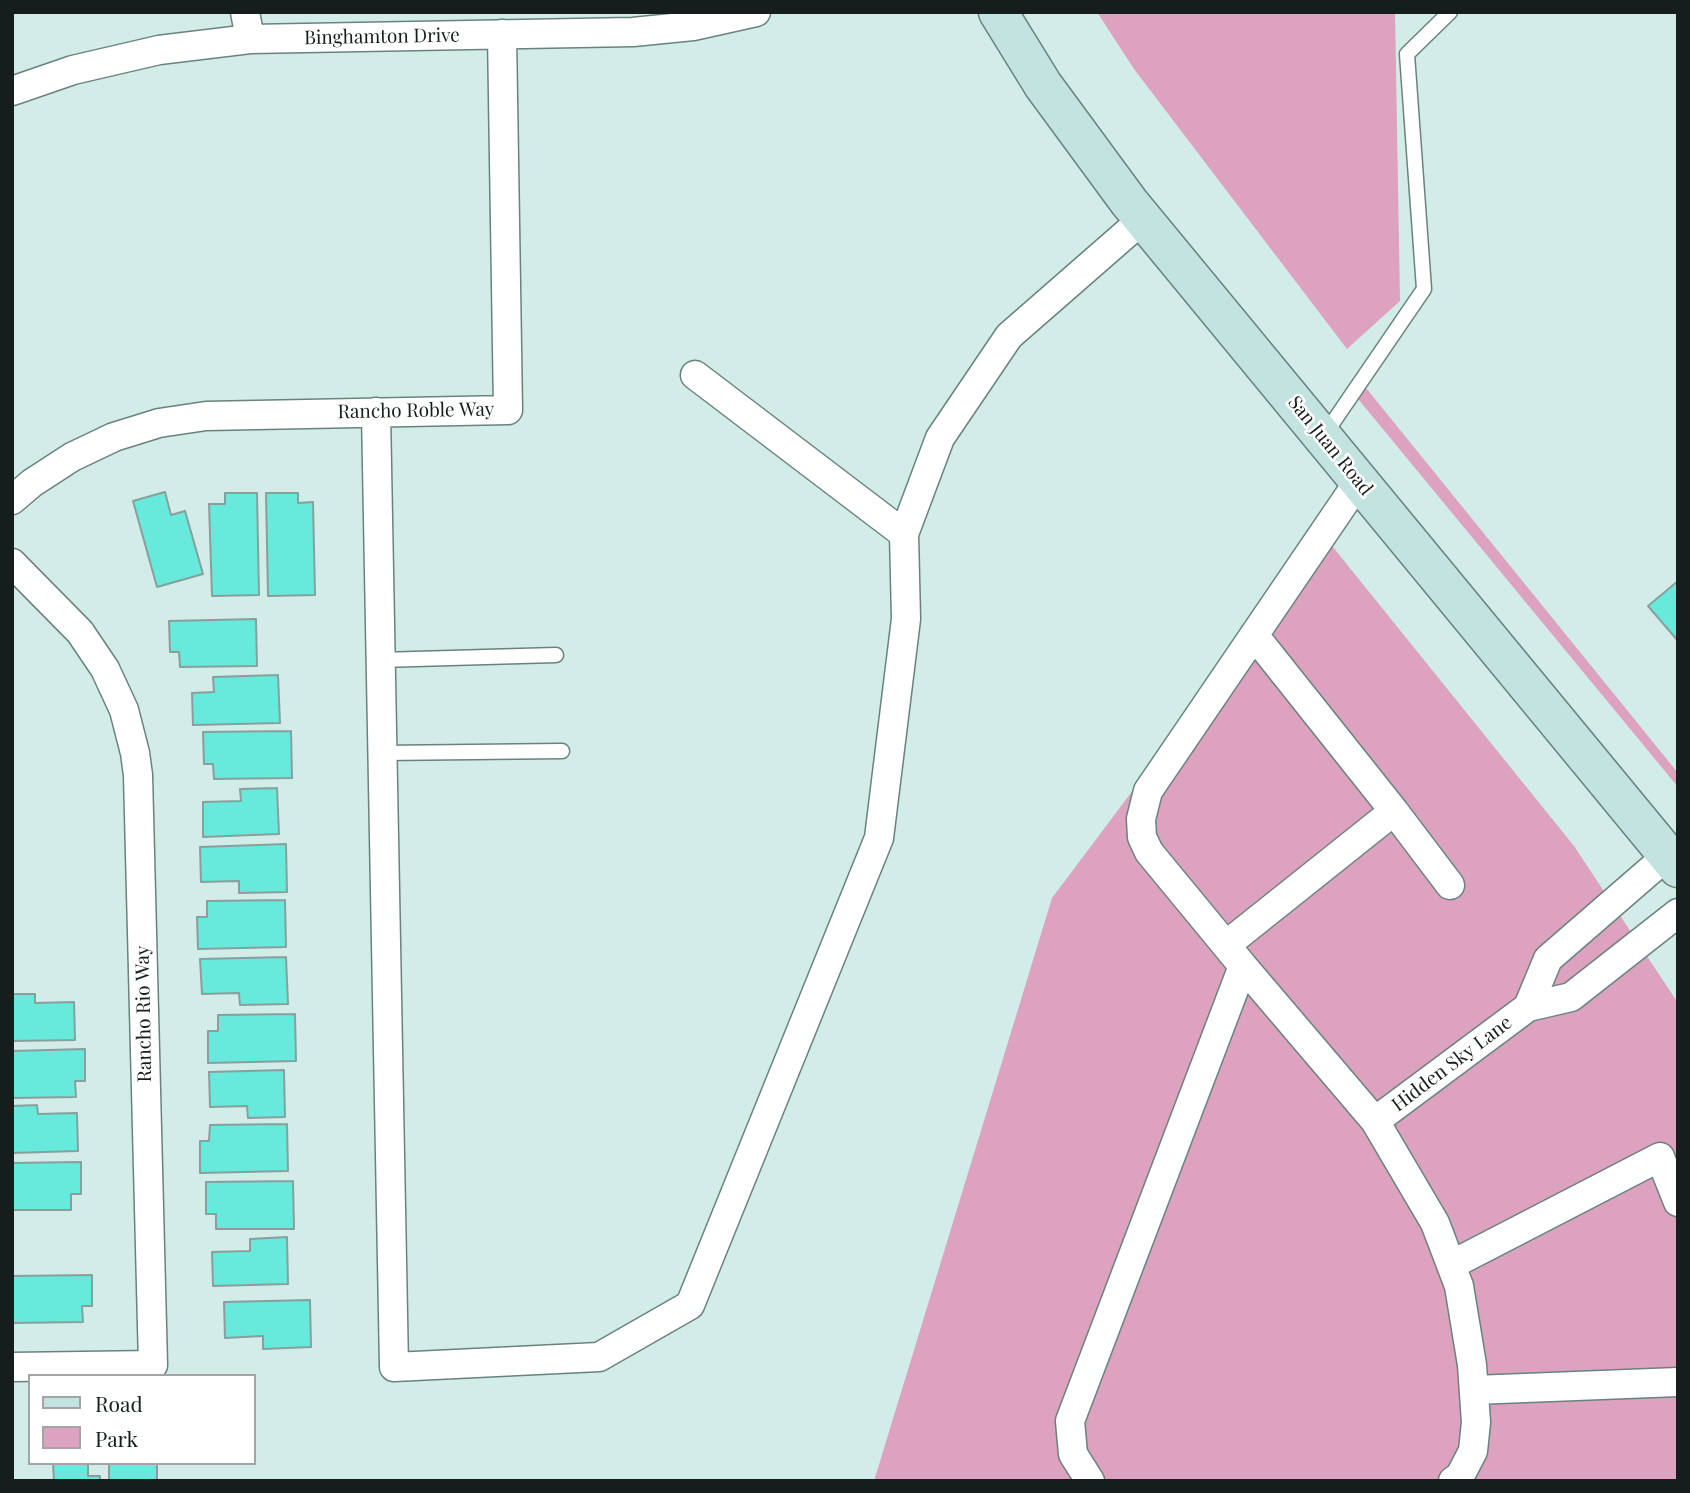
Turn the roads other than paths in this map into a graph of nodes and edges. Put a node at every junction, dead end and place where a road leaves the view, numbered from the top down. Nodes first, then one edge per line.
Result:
1 (756, 12) edge
2 (998, 12) edge
3 (1450, 12) edge
4 (660, 21) edge
5 (248, 26) edge
6 (502, 34) junction
7 (12, 91) edge
8 (1143, 219) junction
9 (695, 376) dead end
10 (376, 412) junction
11 (1323, 437) junction
12 (1359, 481) junction
13 (12, 500) edge
14 (904, 534) junction
15 (12, 563) edge
16 (1254, 635) junction
17 (556, 655) dead end
18 (380, 660) junction
19 (562, 751) dead end
20 (382, 753) junction
21 (1394, 811) junction
22 (1673, 862) edge
23 (1451, 885) dead end
24 (1678, 913) edge
25 (1569, 941) junction
26 (1235, 956) junction
27 (1597, 976) junction
28 (1528, 1007) junction
29 (1375, 1122) junction
30 (1678, 1202) edge
31 (1451, 1265) junction
32 (12, 1367) edge
33 (1678, 1382) edge
34 (1474, 1390) junction
35 (1090, 1481) edge
36 (1453, 1481) edge

1 - 4 street, Binghamton Drive
2 - 8 main road, San Juan Road
3 - 11 lane
4 - 6 street, Binghamton Drive
5 - 6 street, Binghamton Drive
5 - 7 street, Binghamton Drive
6 - 10 street, Rancho Roble Way
8 - 11 main road, San Juan Road
8 - 14 street
9 - 14 street
10 - 13 street, Rancho Roble Way
10 - 18 street
11 - 12 main road, San Juan Road
12 - 16 street
12 - 22 main road, San Juan Road
14 - 20 street
15 - 32 street, Rancho Rio Way
16 - 21 street
16 - 26 street
17 - 18 lane
18 - 20 street
19 - 20 lane
21 - 23 street
21 - 26 street
22 - 25 street, Hidden Sky Lane
24 - 27 street, Hidden Sky Lane
25 - 27 street
25 - 28 street, Hidden Sky Lane
26 - 29 street
26 - 35 street
27 - 28 street, Hidden Sky Lane
28 - 29 street, Hidden Sky Lane
29 - 31 street
30 - 31 street
31 - 34 street
33 - 34 street
34 - 36 street

